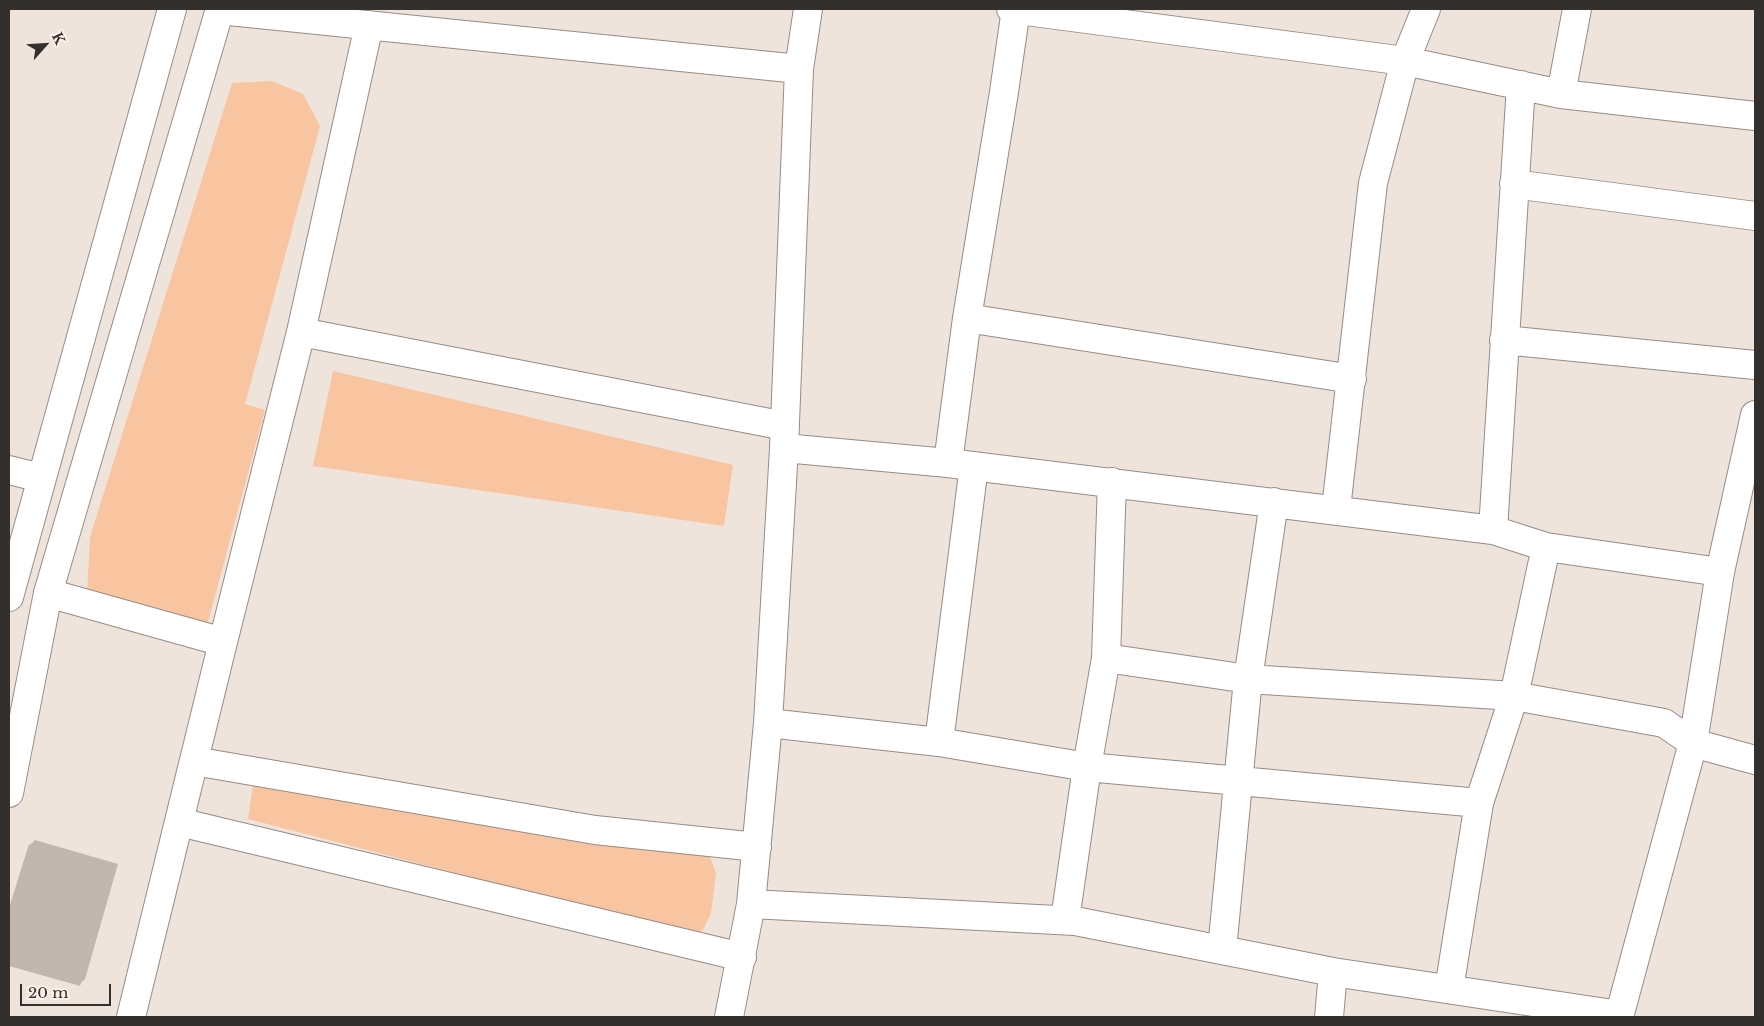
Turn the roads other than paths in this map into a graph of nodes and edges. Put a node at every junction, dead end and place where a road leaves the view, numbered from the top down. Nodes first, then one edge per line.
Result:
1 (172, 9) edge
2 (220, 9) edge
3 (808, 9) edge
4 (1011, 9) edge
5 (1016, 9) edge
6 (1426, 9) edge
7 (1577, 9) edge
8 (369, 25) junction
9 (1405, 61) junction
10 (799, 69) junction
11 (1521, 85) junction
12 (1561, 94) junction
13 (1755, 116) edge
14 (1514, 184) junction
15 (1755, 216) edge
16 (967, 318) junction
17 (301, 332) junction
18 (1504, 340) junction
19 (1755, 365) edge
20 (1352, 379) junction
21 (1755, 415) edge
22 (785, 437) junction
23 (961, 464) junction
24 (9, 470) edge
25 (41, 478) junction
26 (1112, 482) junction
27 (1274, 502) junction
28 (1336, 509) junction
29 (1493, 530) junction
30 (1546, 547) junction
31 (1720, 572) junction
32 (48, 593) junction
33 (9, 597) edge
34 (222, 642) junction
35 (1106, 658) junction
36 (1248, 679) junction
37 (1514, 696) junction
38 (768, 723) junction
39 (939, 742) junction
40 (1693, 743) junction
41 (1755, 760) edge
42 (194, 761) junction
43 (1087, 767) junction
44 (1240, 781) junction
45 (9, 793) edge
46 (1479, 803) junction
47 (179, 822) junction
48 (757, 847) junction
49 (751, 904) junction
50 (1065, 920) junction
51 (1222, 950) junction
52 (742, 956) junction
53 (1333, 972) junction
54 (1449, 989) junction
55 (1620, 1016) edge
56 (131, 1017) edge
57 (729, 1017) edge
58 (1329, 1017) edge

1 - 25 street
2 - 8 street
2 - 32 street
3 - 10 street
4 - 5 street
5 - 9 street
5 - 16 street
6 - 9 street
7 - 12 street
8 - 10 street
8 - 17 street
9 - 11 street
9 - 20 street
10 - 22 street
11 - 12 street
11 - 14 street
12 - 13 street
14 - 15 street
14 - 18 street
16 - 20 street
16 - 23 street
17 - 22 street
17 - 34 street
18 - 19 street
18 - 29 street
20 - 28 street
21 - 31 street
22 - 23 street
22 - 38 street
23 - 26 street
23 - 39 street
24 - 25 street
25 - 33 street
26 - 27 street
26 - 35 street
27 - 28 street
27 - 36 street
28 - 29 street
29 - 30 street
30 - 31 street
30 - 37 street
31 - 40 street
32 - 34 street
32 - 45 street
34 - 42 street
35 - 36 street
35 - 43 street
36 - 37 street
36 - 44 street
37 - 40 street
37 - 46 street
38 - 39 street
38 - 48 street
39 - 43 street
40 - 41 street
40 - 55 street
42 - 47 street
42 - 48 street
43 - 44 street
43 - 50 street
44 - 46 street
44 - 51 street
46 - 54 street
47 - 52 street
47 - 56 street
48 - 49 street
49 - 50 street
49 - 52 street
50 - 51 street
51 - 53 street
52 - 57 street
53 - 54 street
53 - 58 street
54 - 55 street

